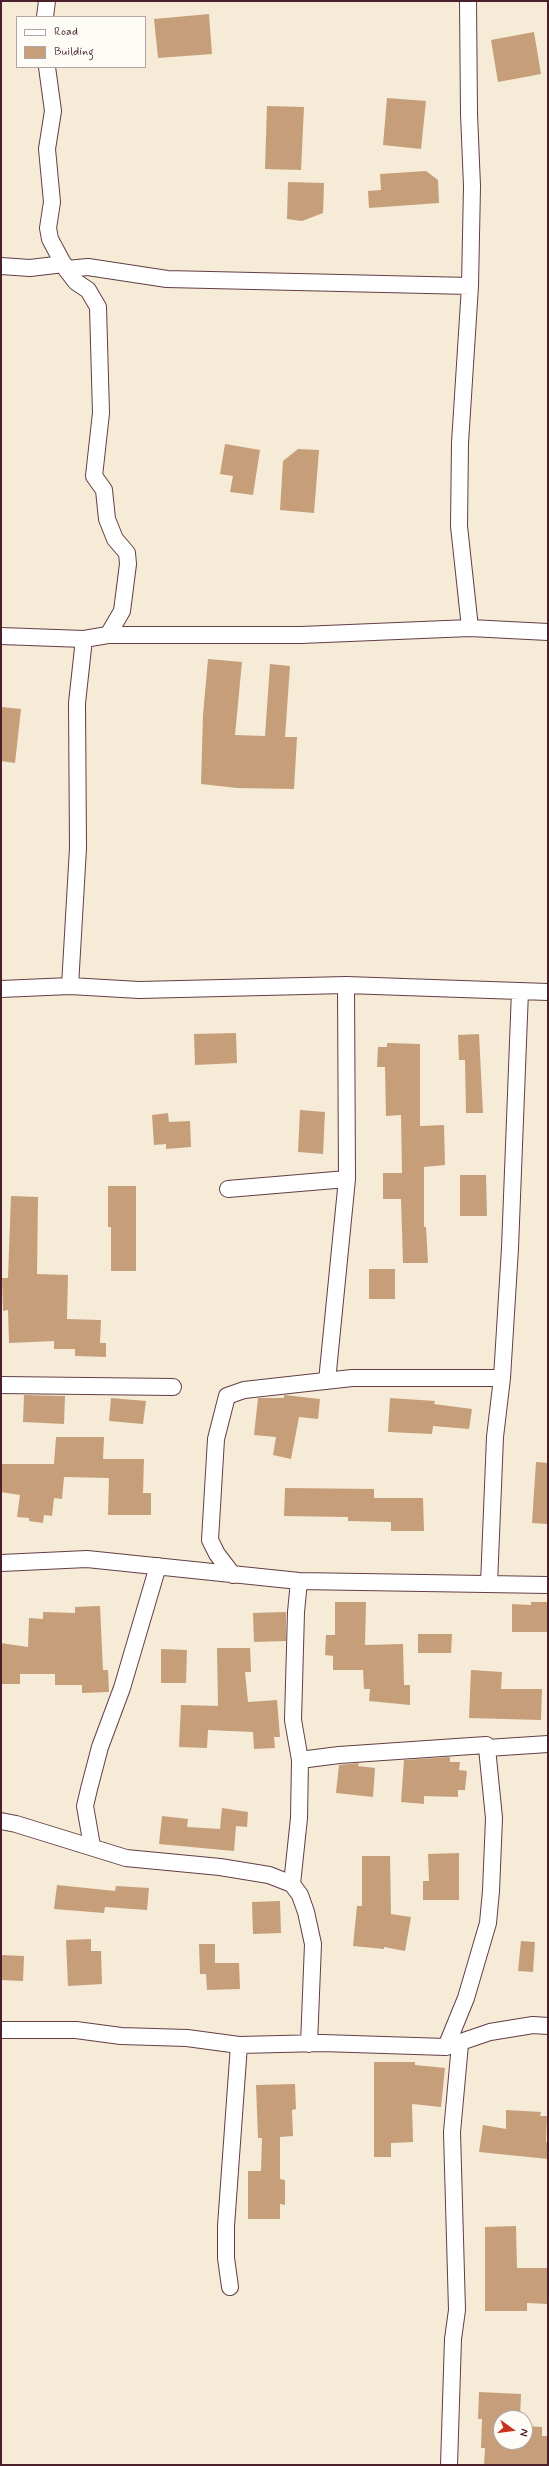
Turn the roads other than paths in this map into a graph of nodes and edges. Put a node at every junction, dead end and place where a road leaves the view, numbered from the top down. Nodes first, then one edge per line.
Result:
1 (47, 1) edge
2 (468, 1) edge
3 (45, 16) edge
4 (47, 68) edge
5 (1, 266) edge
6 (65, 267) junction
7 (470, 286) junction
8 (470, 628) junction
9 (548, 632) edge
10 (108, 635) junction
11 (1, 636) edge
12 (84, 639) junction
13 (346, 984) junction
14 (70, 986) junction
15 (1, 989) edge
16 (520, 991) junction
17 (548, 992) edge
18 (347, 1178) junction
19 (228, 1188) dead end
20 (502, 1378) junction
21 (327, 1381) junction
22 (1, 1385) edge
23 (173, 1387) dead end
24 (1, 1563) edge
25 (158, 1566) junction
26 (233, 1575) junction
27 (299, 1581) junction
28 (489, 1584) junction
29 (548, 1585) edge
30 (548, 1744) edge
31 (487, 1748) junction
32 (300, 1760) junction
33 (9, 1822) edge
34 (1, 1835) edge
35 (92, 1846) junction
36 (292, 1884) junction
37 (548, 2026) edge
38 (1, 2030) edge
39 (309, 2044) junction
40 (239, 2045) junction
41 (453, 2045) junction
42 (230, 2287) dead end
43 (449, 2465) edge

1 - 3 street
2 - 7 street
4 - 6 street
5 - 6 street
6 - 7 street
6 - 10 street
7 - 8 street
8 - 9 street
8 - 10 street
10 - 12 street
11 - 12 street
12 - 14 street
13 - 14 street
13 - 16 street
13 - 18 street
14 - 15 street
16 - 17 street
16 - 20 street
18 - 19 street
18 - 21 street
20 - 21 street
20 - 28 street
21 - 26 street
22 - 23 street
24 - 25 street
25 - 26 street
25 - 35 street
26 - 27 street
27 - 28 street
27 - 32 street
28 - 29 street
30 - 31 street
31 - 32 street
31 - 41 street
32 - 36 street
33 - 34 street
33 - 35 street
35 - 36 street
36 - 39 street
37 - 41 street
38 - 40 street
39 - 40 street
39 - 41 street
40 - 42 street
41 - 43 street

